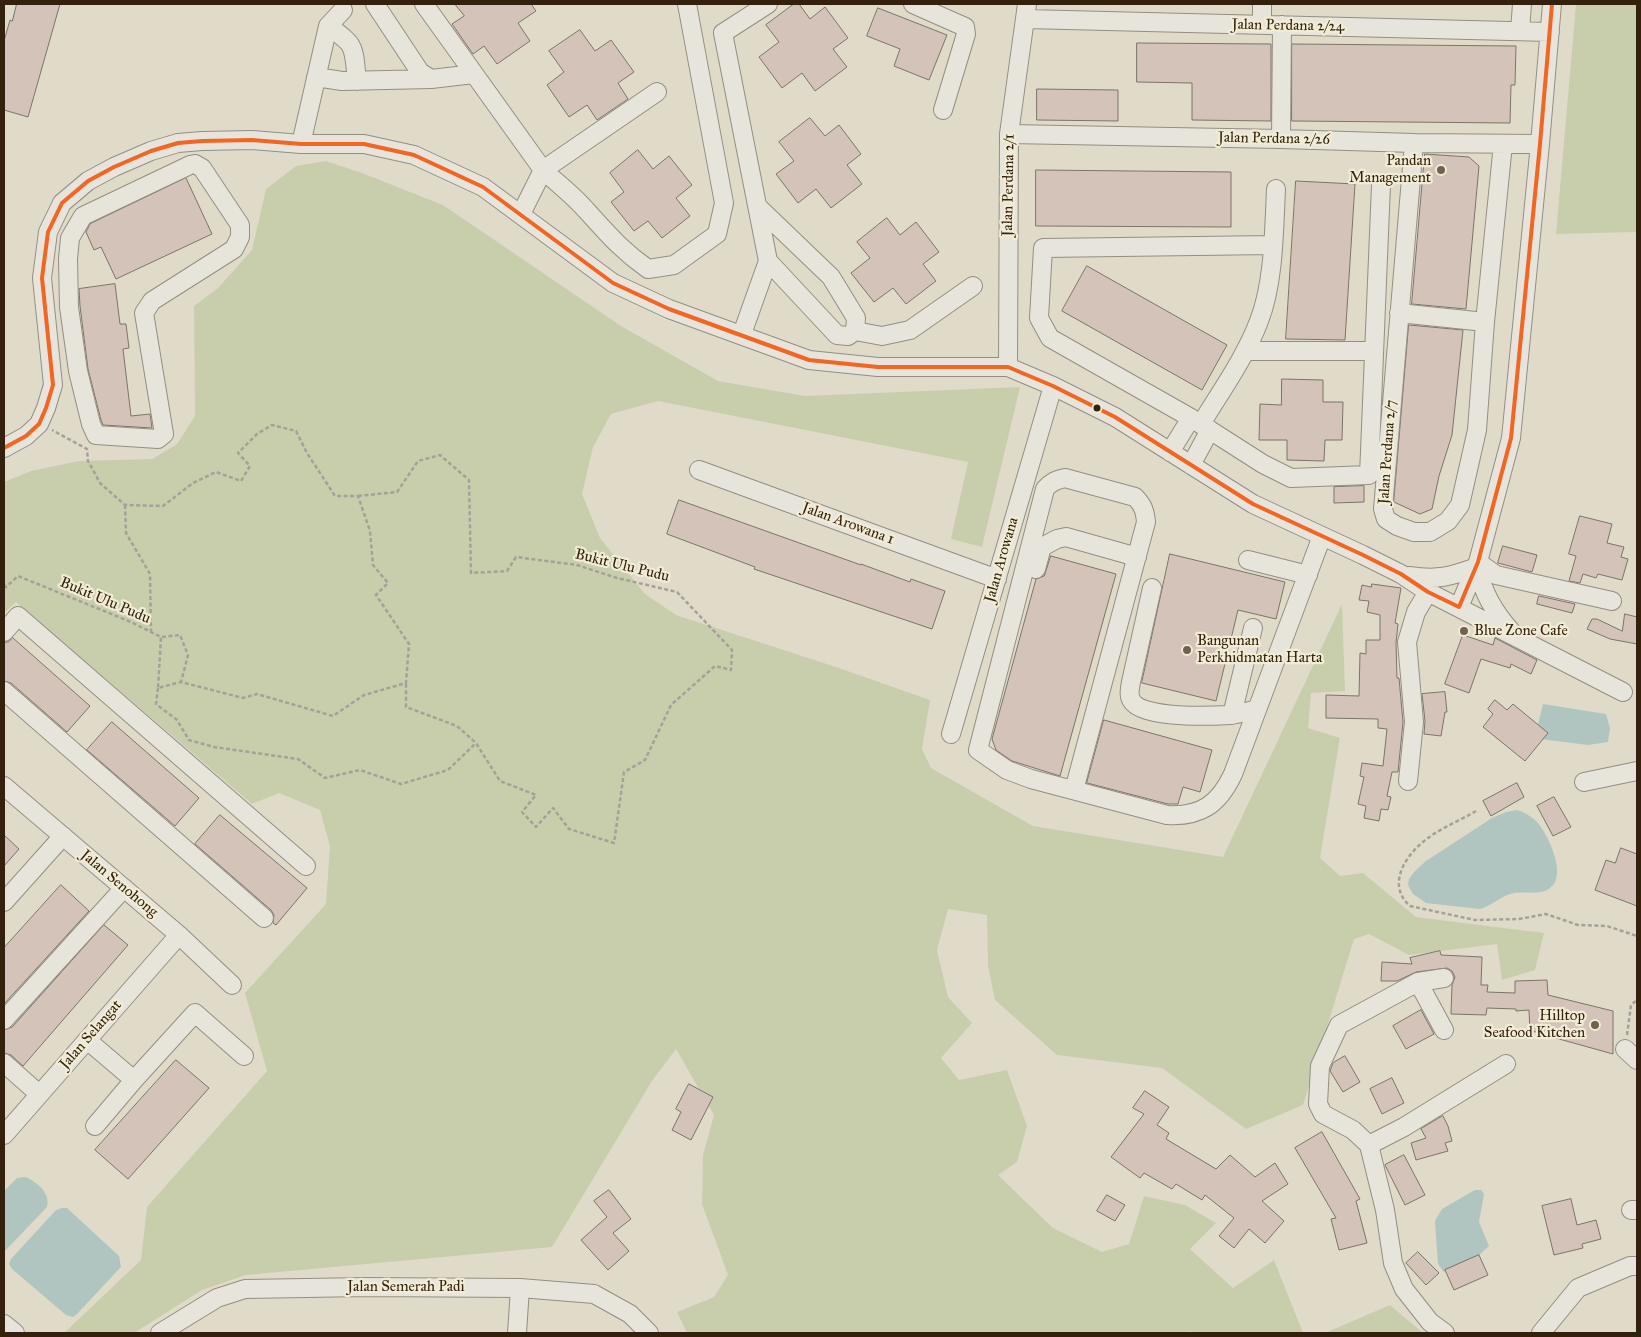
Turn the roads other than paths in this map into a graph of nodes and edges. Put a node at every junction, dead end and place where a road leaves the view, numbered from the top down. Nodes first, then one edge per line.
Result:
1 (374, 4) edge
2 (424, 4) edge
3 (687, 4) edge
4 (768, 4) edge
5 (913, 4) edge
6 (1262, 4) edge
7 (1522, 4) edge
8 (1552, 4) edge
9 (343, 10) dead end
10 (1026, 11) edge
11 (1262, 25) junction
12 (328, 26) junction
13 (1282, 26) junction
14 (1520, 31) junction
15 (1550, 32) junction
16 (474, 74) junction
17 (316, 77) junction
18 (431, 79) junction
19 (357, 81) junction
20 (657, 92) dead end
21 (943, 110) dead end
22 (1009, 134) junction
23 (1281, 139) junction
24 (301, 144) junction
25 (1414, 144) junction
26 (1503, 144) junction
27 (1540, 144) junction
28 (543, 170) junction
29 (1381, 185) dead end
30 (1276, 189) dead end
31 (62, 203) junction
32 (757, 206) junction
33 (520, 214) junction
34 (83, 216) junction
35 (1273, 245) junction
36 (768, 261) junction
37 (973, 286) dead end
38 (1399, 313) junction
39 (1485, 322) junction
40 (855, 332) junction
41 (742, 334) junction
42 (1245, 351) junction
43 (1374, 351) junction
44 (1008, 367) junction
45 (1053, 386) junction
46 (1201, 424) junction
47 (4, 448) edge
48 (1170, 452) junction
49 (1190, 465) junction
50 (699, 470) dead end
51 (1322, 536) junction
52 (1137, 557) junction
53 (1248, 560) dead end
54 (1478, 564) junction
55 (1401, 574) junction
56 (1308, 575) junction
57 (997, 579) junction
58 (1152, 588) dead end
59 (1428, 592) junction
60 (1612, 602) dead end
61 (1459, 607) junction
62 (1253, 628) dead end
63 (4, 632) edge
64 (1515, 636) junction
65 (998, 672) junction
66 (4, 691) edge
67 (1623, 692) dead end
68 (1257, 709) junction
69 (1232, 715) junction
70 (951, 734) dead end
71 (1637, 771) edge
72 (1408, 781) dead end
73 (1584, 782) dead end
74 (1074, 790) junction
75 (6, 793) edge
76 (63, 836) junction
77 (306, 866) dead end
78 (124, 888) junction
79 (4, 902) edge
80 (264, 918) dead end
81 (179, 935) junction
82 (1444, 978) dead end
83 (1418, 982) junction
84 (232, 985) dead end
85 (4, 1020) edge
86 (1444, 1030) dead end
87 (87, 1040) junction
88 (244, 1056) dead end
89 (4, 1063) edge
90 (1506, 1064) dead end
91 (134, 1080) junction
92 (39, 1094) junction
93 (95, 1126) dead end
94 (4, 1135) edge
95 (1369, 1145) junction
96 (1637, 1266) edge
97 (520, 1288) junction
98 (4, 1324) edge
99 (15, 1333) edge
100 (160, 1333) edge
101 (517, 1333) edge
102 (649, 1333) edge
103 (1446, 1333) edge
104 (1542, 1333) edge

1 - 18 street
2 - 16 street
3 - 28 street
4 - 32 street
5 - 21 street
6 - 11 street
7 - 14 street
8 - 15 street
9 - 12 street
10 - 11 street, Jalan Perdana 2/24
10 - 22 street, Jalan Perdana 2/1
11 - 13 street, Jalan Perdana 2/24
12 - 17 street
12 - 19 street
13 - 14 street, Jalan Perdana 2/24
13 - 23 street
14 - 15 street, Jalan Perdana 2/24
15 - 27 street
16 - 18 street
16 - 28 street
17 - 19 street
17 - 24 street
18 - 19 street
20 - 28 street
22 - 23 street, Jalan Perdana 2/26
22 - 44 street, Jalan Perdana 2/1
23 - 25 street, Jalan Perdana 2/26
24 - 31 street
24 - 33 street
25 - 26 street, Jalan Perdana 2/26
25 - 38 street, Jalan Perdana 2/7
26 - 27 street, Jalan Perdana 2/26
26 - 39 street, Jalan Perdana 2/7
27 - 54 street
28 - 33 street
29 - 43 street
30 - 35 street
31 - 34 street
31 - 47 street
32 - 36 street
32 - 40 street
33 - 41 street
34 - 34 street
35 - 42 street
35 - 46 street
36 - 40 street
36 - 41 street
37 - 40 street
38 - 39 street
38 - 39 street, Jalan Perdana 2/7
41 - 44 street
42 - 43 street
42 - 46 street
43 - 46 street
44 - 45 street
45 - 48 street
45 - 57 street, Jalan Arowana
46 - 48 street
46 - 49 street
48 - 49 street
49 - 51 street
50 - 57 street, Jalan Arowana 1
51 - 55 street
51 - 56 street
52 - 65 street
52 - 65 street
52 - 74 street
53 - 56 street
54 - 55 street
54 - 60 street
54 - 61 street
54 - 64 street
55 - 59 street
56 - 68 street
57 - 70 street, Jalan Arowana
58 - 69 street
59 - 61 street
59 - 72 street
61 - 64 street
62 - 69 street
63 - 77 street
64 - 67 street
65 - 74 street
66 - 80 street
68 - 69 street
68 - 74 street
71 - 73 street
75 - 76 street, Jalan Senohong
76 - 78 street, Jalan Senohong
76 - 79 street
78 - 81 street, Jalan Senohong
78 - 85 street
81 - 84 street, Jalan Senohong
81 - 87 street, Jalan Selangat
82 - 83 street
83 - 86 street
83 - 95 street
87 - 91 street
87 - 92 street, Jalan Selangat
88 - 91 street
89 - 92 street
90 - 95 street
91 - 93 street
92 - 94 street, Jalan Selangat
95 - 103 street
96 - 104 street
97 - 100 street, Jalan Semerah Padi
97 - 101 street
97 - 102 street, Jalan Semerah Padi
98 - 99 street

